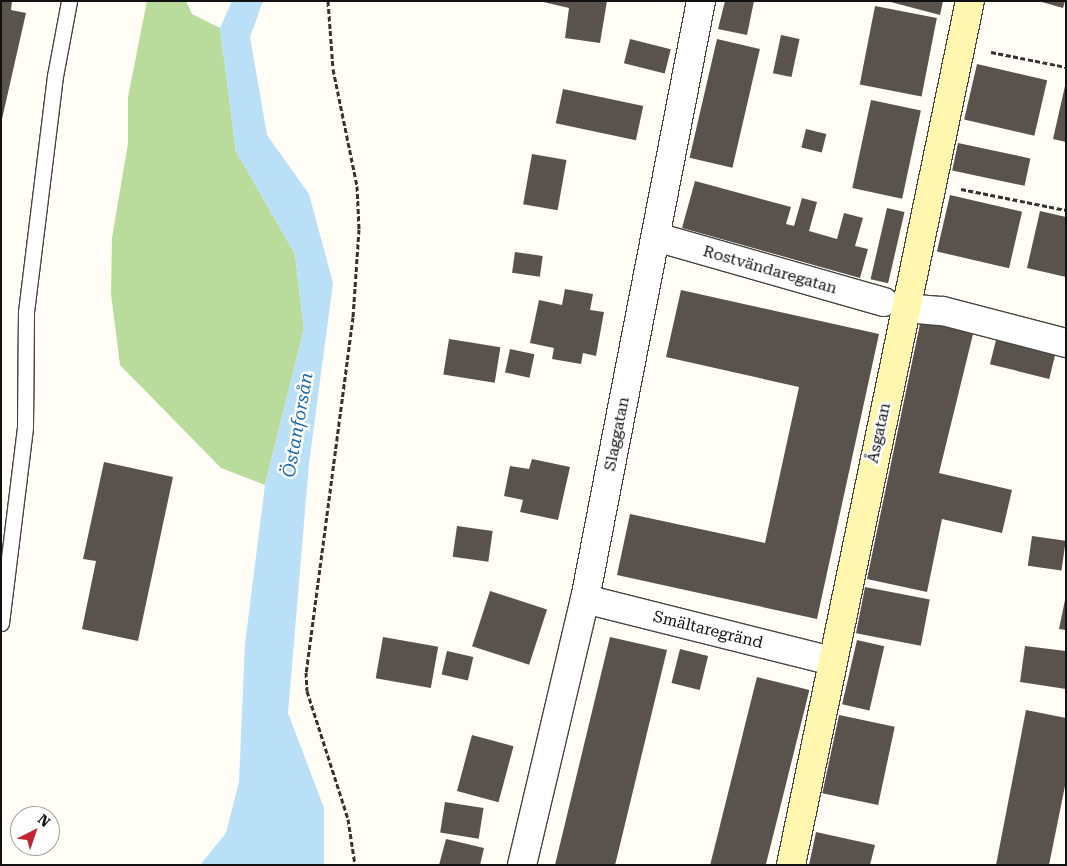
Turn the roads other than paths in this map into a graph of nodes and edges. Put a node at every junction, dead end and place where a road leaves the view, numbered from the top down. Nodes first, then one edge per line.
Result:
1 (69, 1) edge
2 (700, 1) edge
3 (970, 1) edge
4 (656, 237) junction
5 (895, 305) junction
6 (1066, 343) edge
7 (585, 599) junction
8 (1, 623) edge
9 (832, 661) junction
10 (522, 865) edge
11 (791, 865) edge

1 - 8 lane
2 - 4 street, Slaggatan
3 - 5 street, Åsgatan
4 - 5 street, Rostvändaregatan
4 - 7 street, Slaggatan
5 - 6 street, Rostvändaregatan
5 - 9 street, Åsgatan
7 - 9 street, Smältaregränd
7 - 10 street, Slaggatan
9 - 11 street, Åsgatan

